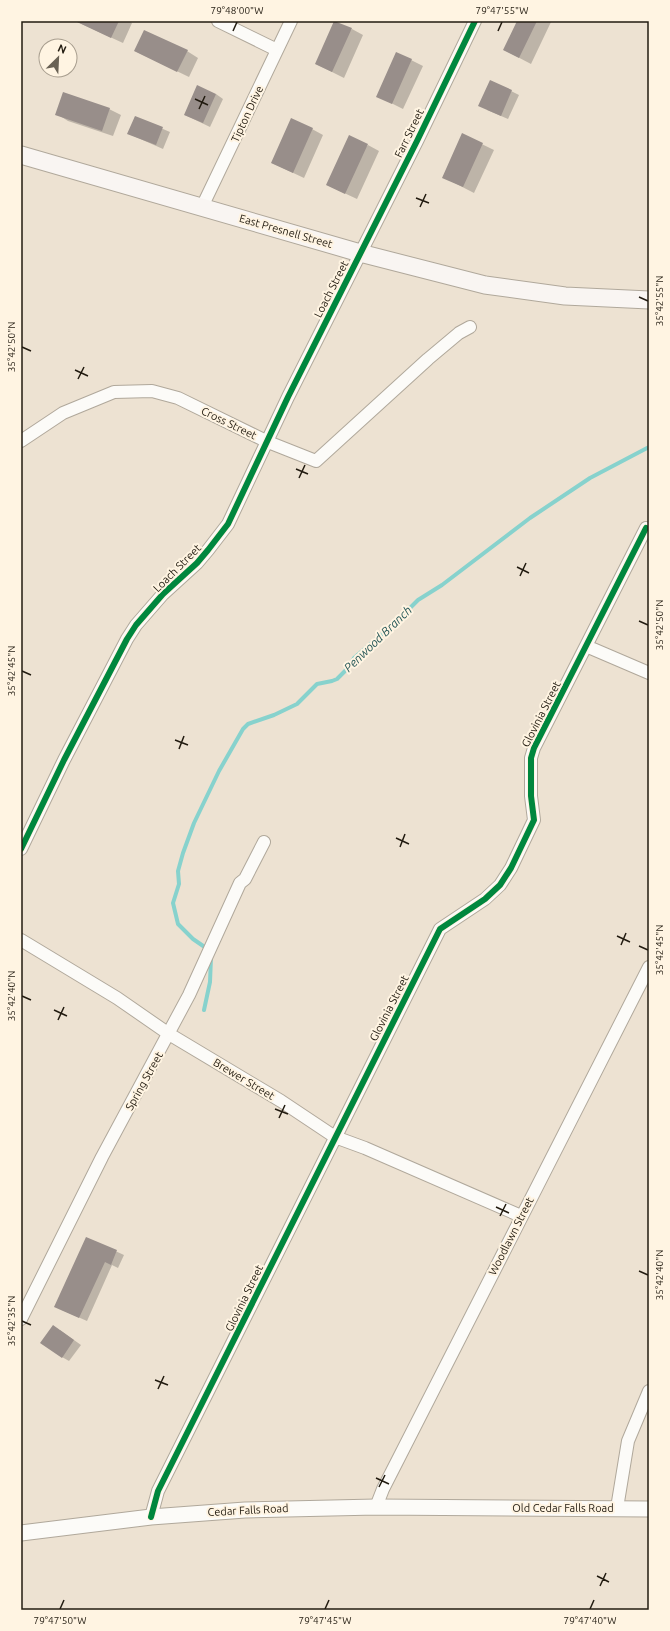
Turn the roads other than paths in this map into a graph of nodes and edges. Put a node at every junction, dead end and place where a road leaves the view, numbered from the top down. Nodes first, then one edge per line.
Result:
1 (218, 21) edge
2 (292, 21) edge
3 (475, 21) edge
4 (277, 50) junction
5 (21, 155) edge
6 (202, 207) junction
7 (360, 253) junction
8 (649, 300) edge
9 (470, 326) dead end
10 (21, 441) edge
11 (268, 442) junction
12 (646, 528) dead end
13 (586, 646) junction
14 (649, 673) edge
15 (264, 842) dead end
16 (21, 849) edge
17 (21, 940) edge
18 (649, 967) edge
19 (169, 1034) junction
20 (335, 1137) junction
21 (521, 1216) junction
22 (21, 1319) edge
23 (649, 1391) edge
24 (376, 1507) junction
25 (477, 1508) joint
26 (617, 1508) junction
27 (649, 1509) edge
28 (150, 1517) junction
29 (21, 1533) edge

1 - 4 street
2 - 4 street, Tipton Drive
3 - 7 street, Farr Street
4 - 6 street, Tipton Drive
5 - 6 main road, East Presnell Street
6 - 7 main road, East Presnell Street
7 - 8 main road, East Presnell Street
7 - 11 street, Loach Street
9 - 11 street, Cross Street
10 - 11 street, Cross Street
11 - 16 street, Loach Street
12 - 13 street, Glovinia Street
13 - 14 street
13 - 20 street, Glovinia Street
15 - 19 street, Spring Street
17 - 19 street, Brewer Street
18 - 21 street, Woodlawn Street
19 - 20 street, Brewer Street
19 - 22 street, Spring Street
20 - 21 street, Brewer Street
20 - 28 street, Glovinia Street
21 - 24 street, Woodlawn Street
23 - 26 street
24 - 25 street, Cedar Falls Road
24 - 28 street, Cedar Falls Road
25 - 26 street, Old Cedar Falls Road
26 - 27 street, Old Cedar Falls Road
28 - 29 street, Cedar Falls Road

